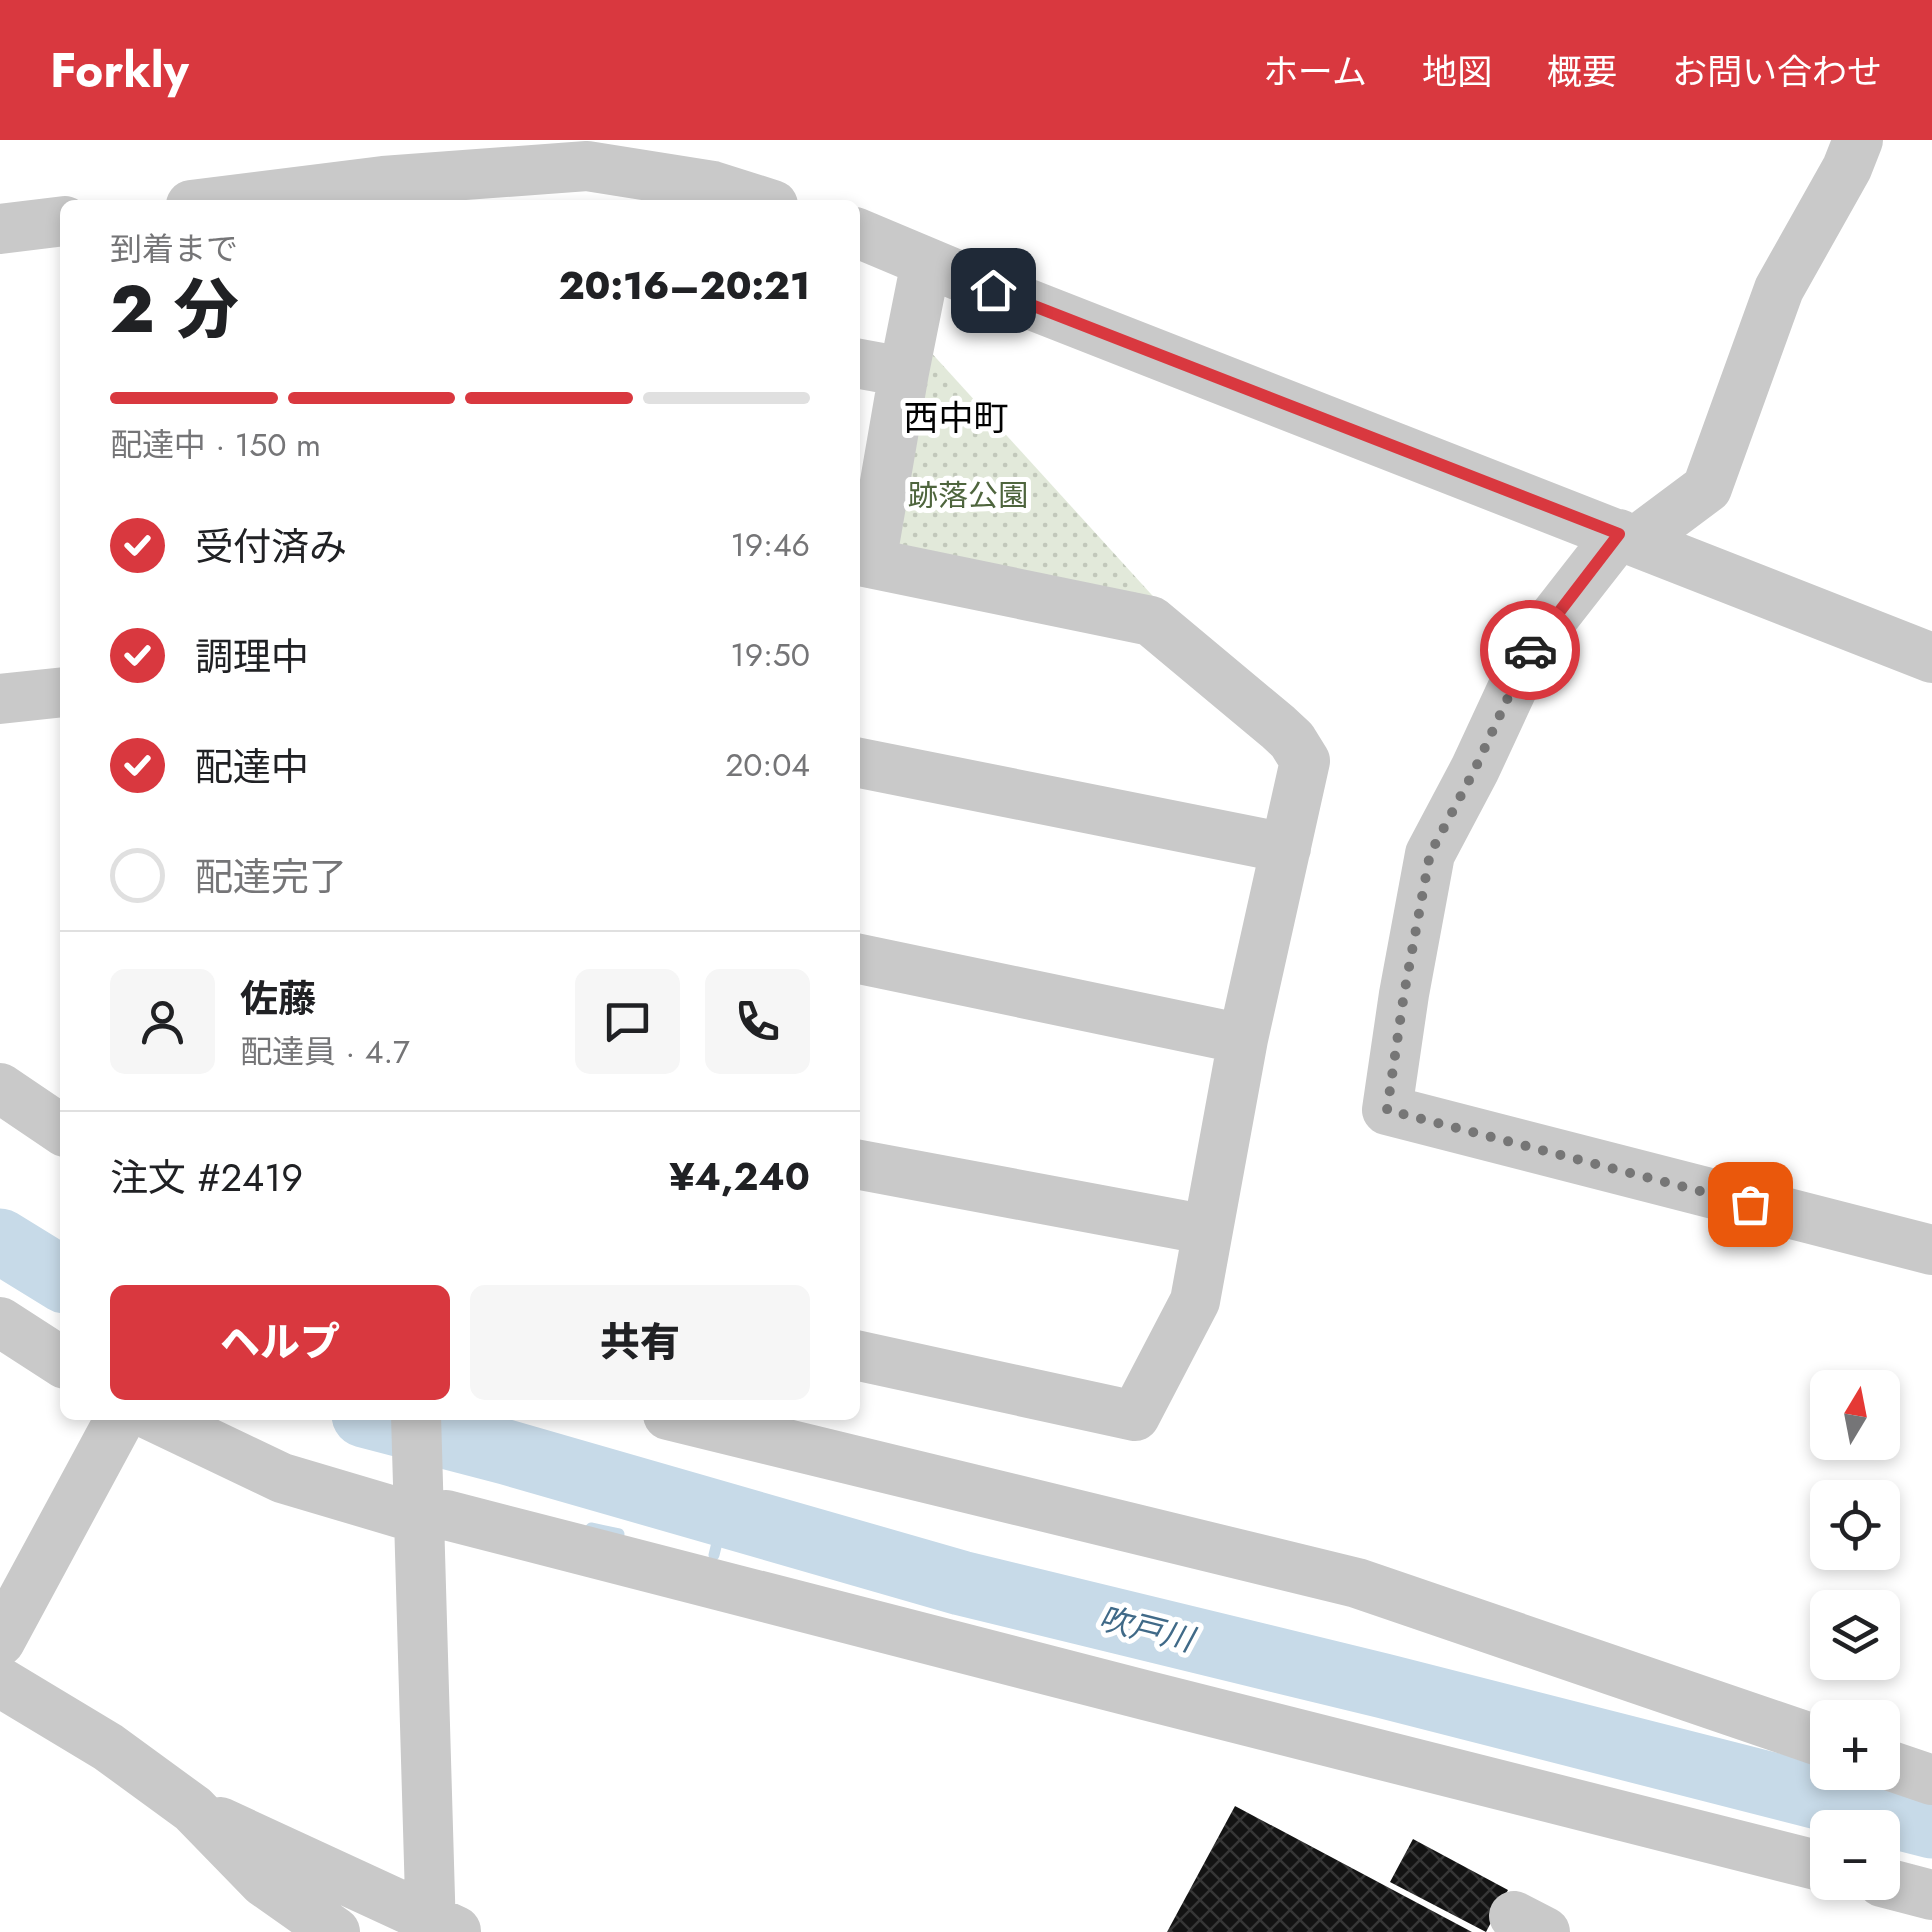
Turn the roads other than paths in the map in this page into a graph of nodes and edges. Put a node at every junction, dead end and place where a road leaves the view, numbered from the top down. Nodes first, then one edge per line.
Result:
1 (1858, 140) edge
2 (382, 175) edge
3 (224, 200) edge
4 (756, 200) edge
5 (60, 222) edge
6 (0, 229) edge
7 (860, 234) edge
8 (926, 262) junction
9 (860, 364) edge
10 (904, 372) junction
11 (1628, 537) junction
12 (863, 562) edge
13 (1932, 658) edge
14 (60, 693) edge
15 (0, 699) edge
16 (860, 763) edge
17 (1286, 848) junction
18 (860, 959) edge
19 (1243, 1039) junction
20 (0, 1088) edge
21 (60, 1129) edge
22 (860, 1165) edge
23 (1208, 1230) junction
24 (1932, 1250) edge
25 (0, 1322) edge
26 (860, 1356) edge
27 (60, 1361) edge
28 (119, 1420) edge
29 (160, 1420) edge
30 (416, 1420) edge
31 (689, 1420) edge
32 (420, 1520) junction
33 (0, 1641) edge
34 (0, 1682) edge
35 (1810, 1738) edge
36 (1900, 1769) edge
37 (1932, 1780) edge
38 (193, 1809) junction
39 (1810, 1863) edge
40 (1900, 1887) edge
41 (1932, 1895) edge
42 (441, 1927) edge
43 (335, 1932) edge

1 - 11 street
2 - 3 street
2 - 4 street
5 - 6 street
7 - 8 street
8 - 10 street
8 - 11 street
9 - 10 street
10 - 12 street
11 - 13 street
11 - 24 street
12 - 17 street
14 - 15 street
16 - 17 street
17 - 19 street
18 - 19 street
19 - 23 street
20 - 21 street
22 - 23 street
23 - 26 street
25 - 27 street
28 - 33 street
29 - 32 street
30 - 32 street
31 - 35 street
32 - 39 street
32 - 42 street
34 - 38 street
36 - 37 street
38 - 42 street
38 - 43 street
40 - 41 street

